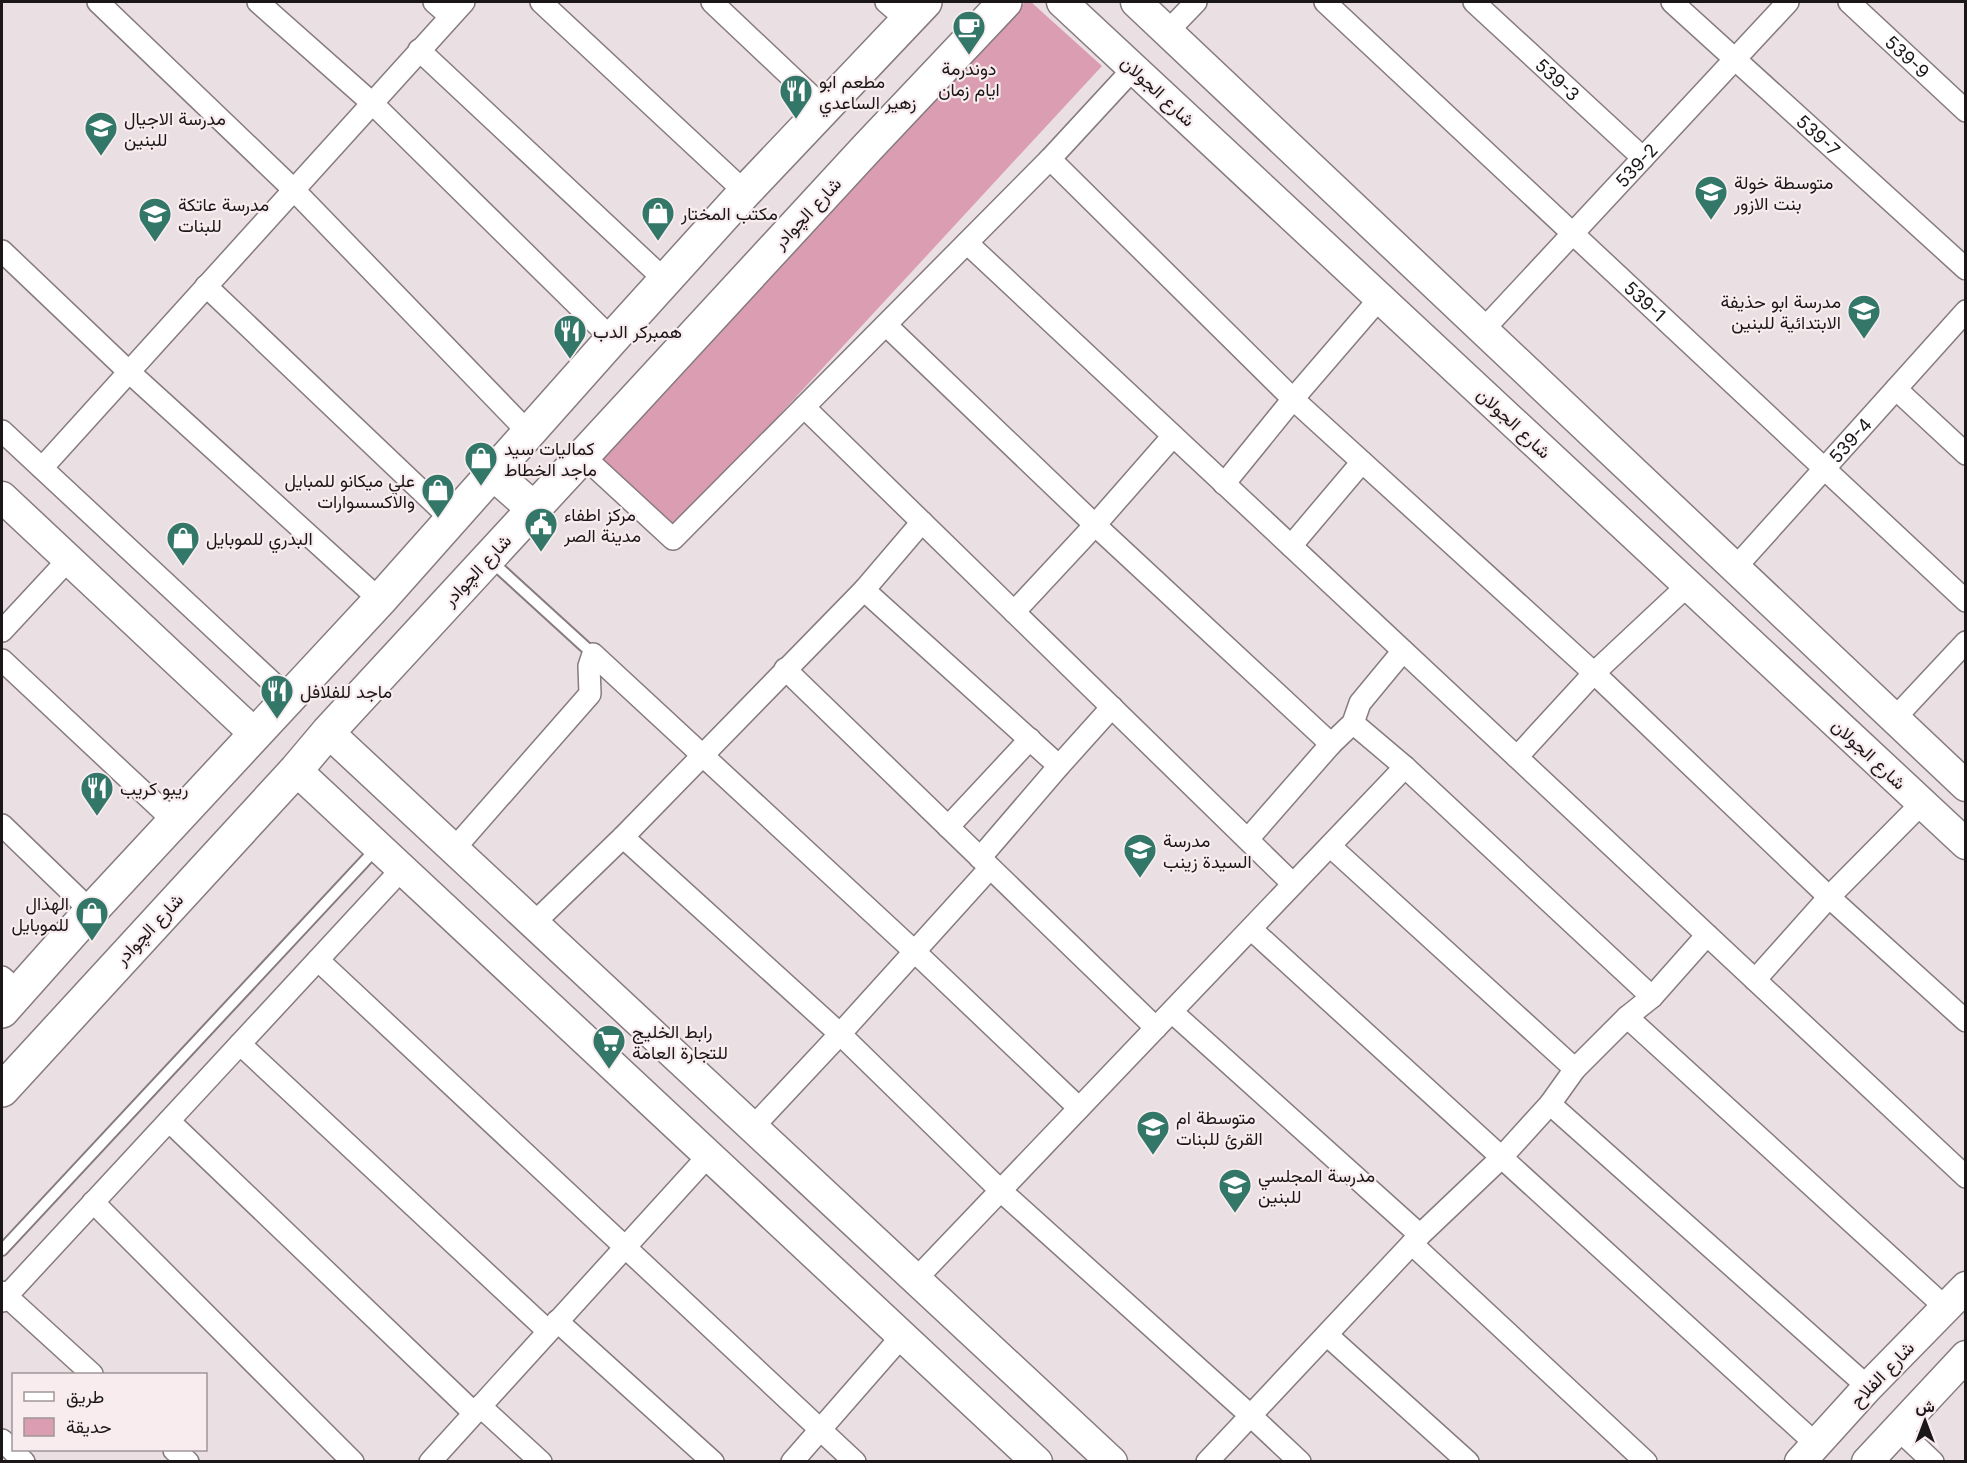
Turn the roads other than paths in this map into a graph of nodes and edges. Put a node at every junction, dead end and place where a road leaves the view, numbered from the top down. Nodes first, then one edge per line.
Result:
1 (98, 2) edge
2 (258, 2) edge
3 (434, 2) edge
4 (541, 2) edge
5 (712, 2) edge
6 (1005, 2) edge
7 (1062, 2) edge
8 (1136, 2) edge
9 (1196, 2) edge
10 (1325, 2) edge
11 (1474, 2) edge
12 (1672, 2) edge
13 (1788, 2) edge
14 (1849, 2) edge
15 (906, 8) edge
16 (457, 9) edge
17 (1168, 32) junction
18 (419, 50) junction
19 (1735, 59) junction
20 (1134, 68) junction
21 (372, 103) junction
22 (823, 107) junction
23 (1965, 111) edge
24 (1643, 158) junction
25 (1050, 159) junction
26 (293, 189) junction
27 (745, 192) junction
28 (1573, 233) junction
29 (967, 243) junction
30 (2, 251) edge
31 (1965, 269) edge
32 (666, 281) junction
33 (206, 286) junction
34 (1380, 298) junction
35 (1965, 311) edge
36 (886, 325) junction
37 (1483, 330) junction
38 (612, 339) junction
39 (128, 371) junction
40 (1896, 389) junction
41 (1293, 399) junction
42 (804, 407) junction
43 (2, 431) edge
44 (529, 433) junction
45 (1173, 436) junction
46 (1965, 454) edge
47 (583, 456) junction
48 (1362, 462) junction
49 (42, 468) junction
50 (1824, 469) junction
51 (493, 473) junction
52 (1224, 484) junction
53 (2, 498) edge
54 (534, 509) junction
55 (451, 519) junction
56 (1685, 521) junction
57 (922, 522) junction
58 (1095, 525) junction
59 (1291, 546) junction
60 (1652, 552) junction
61 (488, 558) junction
62 (68, 560) junction
63 (1735, 568) junction
64 (1688, 585) junction
65 (864, 590) junction
66 (380, 600) junction
67 (1965, 601) edge
68 (1014, 612) junction
69 (2, 631) edge
70 (1965, 642) edge
71 (1403, 651) junction
72 (593, 654) junction
73 (2, 660) edge
74 (785, 669) junction
75 (1594, 673) junction
76 (290, 699) junction
77 (1112, 707) junction
78 (1894, 718) junction
79 (1353, 723) junction
80 (328, 732) junction
81 (256, 735) junction
82 (1030, 739) junction
83 (1331, 744) junction
84 (702, 754) junction
85 (1517, 757) junction
86 (1059, 766) junction
87 (1405, 767) junction
88 (296, 770) junction
89 (1965, 786) edge
90 (1922, 803) junction
91 (175, 822) junction
92 (2, 825) edge
93 (948, 827) junction
94 (623, 837) junction
95 (1248, 839) junction
96 (1965, 844) edge
97 (1330, 846) junction
98 (379, 847) junction
99 (454, 849) junction
100 (985, 863) junction
101 (402, 869) junction
102 (1293, 884) junction
103 (1829, 897) junction
104 (91, 911) junction
105 (534, 923) junction
106 (1251, 929) junction
107 (1707, 935) junction
108 (914, 951) junction
109 (318, 960) junction
110 (1755, 980) junction
111 (7, 993) edge
112 (1653, 997) junction
113 (1172, 1011) junction
114 (1627, 1017) junction
115 (1965, 1021) edge
116 (1156, 1028) junction
117 (840, 1034) junction
118 (240, 1044) junction
119 (1575, 1069) junction
120 (2, 1090) edge
121 (1550, 1104) junction
122 (1079, 1108) junction
123 (169, 1121) junction
124 (753, 1127) junction
125 (709, 1155) junction
126 (1501, 1158) junction
127 (1965, 1177) edge
128 (1001, 1191) junction
129 (93, 1202) junction
130 (866, 1232) junction
131 (1416, 1239) junction
132 (626, 1247) junction
133 (2, 1250) edge
134 (830, 1268) junction
135 (916, 1279) junction
136 (3, 1296) edge
137 (1956, 1297) edge
138 (553, 1326) junction
139 (1327, 1335) junction
140 (902, 1336) junction
141 (1965, 1356) edge
142 (91, 1373) edge
143 (1868, 1387) junction
144 (477, 1410) junction
145 (1250, 1415) junction
146 (820, 1429) junction
147 (1898, 1429) junction
148 (176, 1451) edge
149 (1808, 1453) edge
150 (188, 1461) edge
151 (353, 1461) edge
152 (430, 1461) edge
153 (541, 1461) edge
154 (713, 1461) edge
155 (792, 1461) edge
156 (855, 1461) edge
157 (1037, 1461) edge
158 (1112, 1461) edge
159 (1206, 1461) edge
160 (1300, 1461) edge
161 (1468, 1461) edge
162 (1646, 1461) edge
163 (1867, 1461) edge
164 (1934, 1461) edge

1 - 26 street
2 - 21 street
3 - 16 street
4 - 27 street
5 - 22 street
6 - 47 main road, شارع الچوادر
7 - 20 street, شارع الجولان
8 - 17 street
9 - 17 street
10 - 28 street, 539-1
11 - 24 street, 539-3
12 - 19 street, 539-7
13 - 19 street, 539-2
14 - 23 street, 539-9
15 - 22 main road
16 - 18 street
17 - 20 street
17 - 37 street
18 - 21 street
18 - 32 street
19 - 24 street, 539-2
19 - 31 street, 539-7
20 - 25 street
20 - 34 street, شارع الجولان
21 - 26 street
21 - 38 street
22 - 27 main road
24 - 28 street, 539-2
25 - 29 street
25 - 41 street
26 - 33 street
26 - 44 street
27 - 32 main road
28 - 37 street, 539-2
28 - 50 street, 539-1
29 - 36 street
29 - 45 street
30 - 39 street
32 - 38 main road
33 - 39 street
33 - 55 street
34 - 41 street
34 - 60 street, شارع الجولان
35 - 40 street, 539-4
36 - 42 street
36 - 58 street
37 - 56 street
38 - 44 main road
39 - 49 street
39 - 66 street
40 - 46 street
40 - 50 street, 539-4
41 - 48 street
41 - 52 street
42 - 47 street
42 - 57 street
43 - 49 street
44 - 51 main road
45 - 52 street
45 - 58 street
47 - 54 main road, شارع الچوادر
48 - 59 street
48 - 75 street
49 - 76 street
50 - 63 street, 539-4
50 - 67 street, 539-1
51 - 54 main road
51 - 55 main road
52 - 59 street
53 - 62 street
54 - 61 main road, شارع الچوادر
55 - 66 main road
56 - 60 street
56 - 63 street
57 - 65 street
57 - 68 street
58 - 68 street
58 - 83 street
59 - 71 street
60 - 64 street, شارع الجولان
61 - 72 lane
61 - 80 main road, شارع الچوادر
62 - 69 street
62 - 81 street
63 - 78 street
64 - 75 street
64 - 90 street, شارع الجولان
65 - 74 street
65 - 82 street
66 - 76 main road
68 - 77 street
70 - 78 street
71 - 79 street
71 - 85 street
72 - 84 street
72 - 99 street
73 - 91 street
74 - 84 street
74 - 93 street
75 - 85 street
75 - 103 street
76 - 81 main road
77 - 86 street
77 - 95 street
78 - 89 street
79 - 83 street
79 - 87 street
80 - 88 main road, شارع الچوادر
80 - 99 street
81 - 91 main road
82 - 86 street
82 - 93 street
83 - 95 street
84 - 94 street
84 - 108 street
85 - 107 street
86 - 100 street
87 - 97 street
87 - 112 street
88 - 98 street
88 - 120 main road, شارع الچوادر
90 - 96 street, شارع الجولان
90 - 103 street
91 - 104 main road
92 - 104 street
93 - 100 street
94 - 105 street
94 - 117 street
95 - 102 street
97 - 102 street
97 - 119 street
98 - 101 street
98 - 133 lane
99 - 105 street
100 - 108 street
100 - 116 street
101 - 109 street
101 - 125 street
102 - 106 street
103 - 110 street
103 - 115 street
104 - 111 main road
105 - 124 street
106 - 113 street
106 - 126 street
107 - 110 street
107 - 112 street
108 - 117 street
108 - 122 street
109 - 118 street
109 - 132 street
110 - 127 street
112 - 114 street
113 - 116 street
113 - 131 street
114 - 119 street
114 - 137 street
116 - 122 street
117 - 124 street
117 - 128 street
118 - 123 street
118 - 138 street
119 - 121 street
121 - 126 street
121 - 143 street
122 - 128 street
123 - 129 street
123 - 144 street
124 - 130 street
125 - 132 street
125 - 134 street
126 - 131 street
126 - 149 street
128 - 135 street
128 - 145 street
129 - 136 street
129 - 151 street
130 - 134 street
130 - 135 street
131 - 139 street
131 - 162 street
132 - 138 street
132 - 146 street
134 - 140 street
135 - 158 street
136 - 142 street
137 - 143 street, شارع الفلاح
138 - 144 street
138 - 154 street
139 - 145 street
139 - 161 street
140 - 146 street
140 - 157 street
141 - 147 street
143 - 149 street, شارع الفلاح
144 - 152 street
144 - 153 street
145 - 159 street
145 - 160 street
146 - 155 street
146 - 156 street
147 - 163 street
147 - 164 street
148 - 150 street

